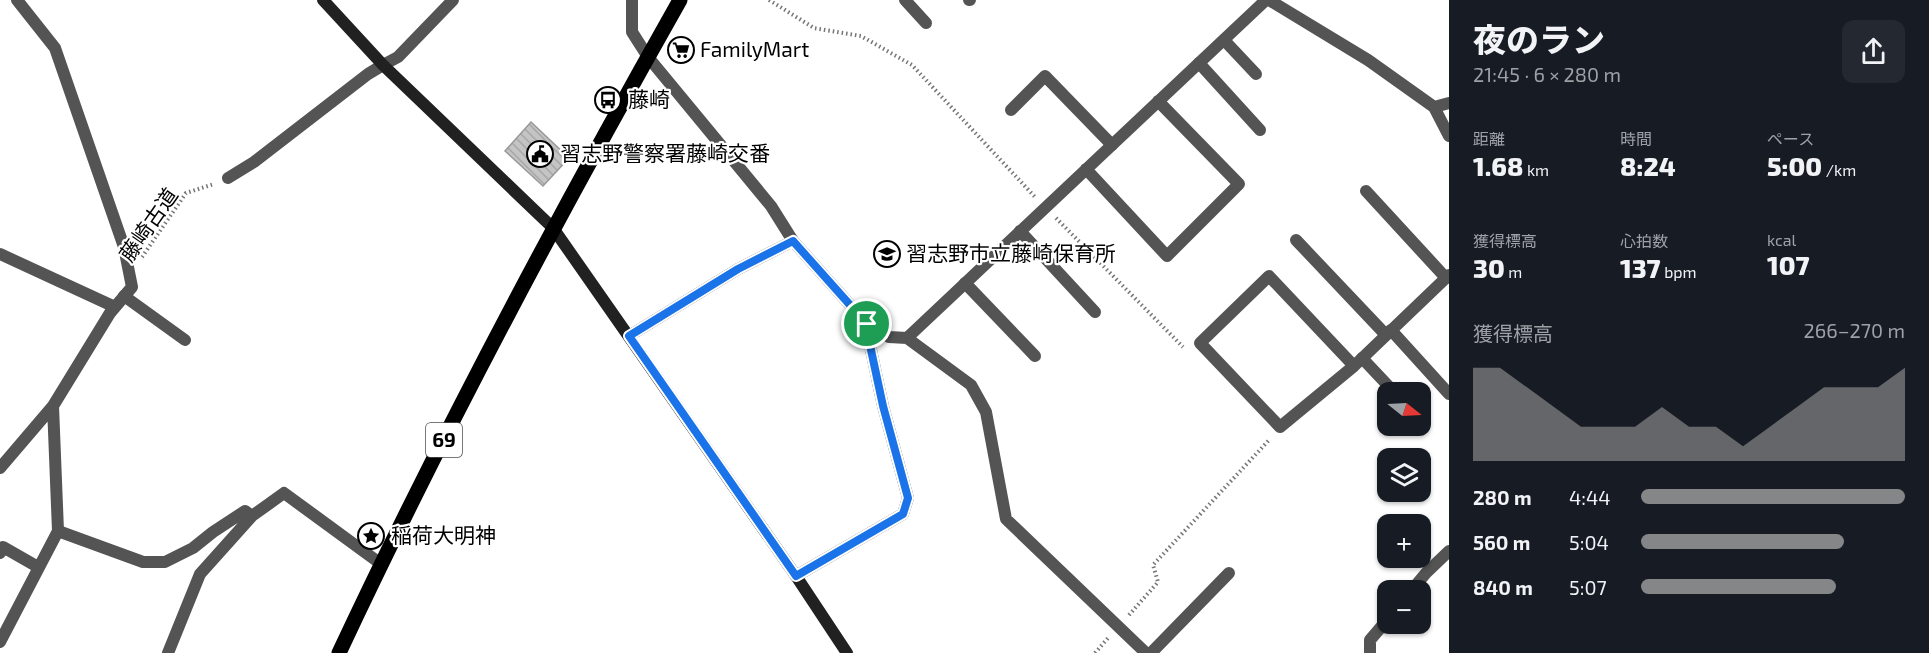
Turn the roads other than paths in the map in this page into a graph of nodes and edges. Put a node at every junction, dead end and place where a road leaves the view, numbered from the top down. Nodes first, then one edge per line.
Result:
1 (17, 0) edge
2 (323, 0) edge
3 (453, 0) edge
4 (632, 0) edge
5 (680, 0) edge
6 (905, 0) edge
7 (1268, 0) edge
8 (926, 23) dead end
9 (1224, 39) junction
10 (648, 57) junction
11 (1199, 63) junction
12 (383, 65) junction
13 (1256, 74) dead end
14 (1158, 101) junction
15 (1449, 103) edge
16 (1434, 107) junction
17 (1011, 110) dead end
18 (1260, 130) dead end
19 (1449, 136) edge
20 (1113, 145) junction
21 (1086, 169) junction
22 (228, 178) road end
23 (1366, 191) dead end
24 (553, 228) junction
25 (1020, 231) junction
26 (1296, 240) dead end
27 (793, 241) junction
28 (0, 254) edge
29 (1447, 277) edge
30 (965, 283) junction
31 (124, 296) junction
32 (115, 307) junction
33 (1095, 312) dead end
34 (867, 324) junction
35 (1389, 332) junction
36 (629, 336) junction
37 (907, 338) junction
38 (184, 340) dead end
39 (1035, 356) dead end
40 (1358, 362) junction
41 (1382, 382) edge
42 (1449, 394) edge
43 (53, 406) junction
44 (0, 468) edge
45 (252, 516) junction
46 (58, 531) junction
47 (1449, 551) edge
48 (0, 553) edge
49 (381, 564) junction
50 (38, 567) junction
51 (1228, 573) dead end
52 (796, 576) junction
53 (1420, 580) edge
54 (1377, 632) edge
55 (0, 642) edge
56 (168, 653) edge
57 (339, 653) edge
58 (847, 653) edge
59 (1146, 653) edge
60 (1151, 653) edge
61 (1370, 653) edge

1 - 31 street
2 - 12 street
3 - 12 street
4 - 10 street
5 - 10 main road, 69
6 - 8 street
7 - 9 street
7 - 16 street
9 - 11 street
9 - 13 street
10 - 24 main road, 69
10 - 27 street
11 - 14 street
11 - 18 street
12 - 22 street
12 - 24 street
14 - 20 street
14 - 21 street
15 - 16 street
16 - 19 street
17 - 20 street
20 - 21 street
21 - 25 street
23 - 29 street
24 - 36 street
24 - 49 main road, 69
25 - 30 street
25 - 33 street
26 - 35 street
27 - 34 street
27 - 36 street
28 - 32 street
29 - 35 street
30 - 37 street
30 - 39 street
31 - 32 street
31 - 38 street
32 - 43 street
34 - 37 street
34 - 52 street
35 - 40 street
35 - 42 street
36 - 52 street
37 - 59 street
40 - 40 street
40 - 41 street
43 - 44 street
43 - 46 street
45 - 46 street
45 - 49 street
45 - 56 street
46 - 50 street
47 - 53 street
48 - 50 street
49 - 57 main road, 69
50 - 55 street
51 - 60 street
52 - 58 street
54 - 61 street

